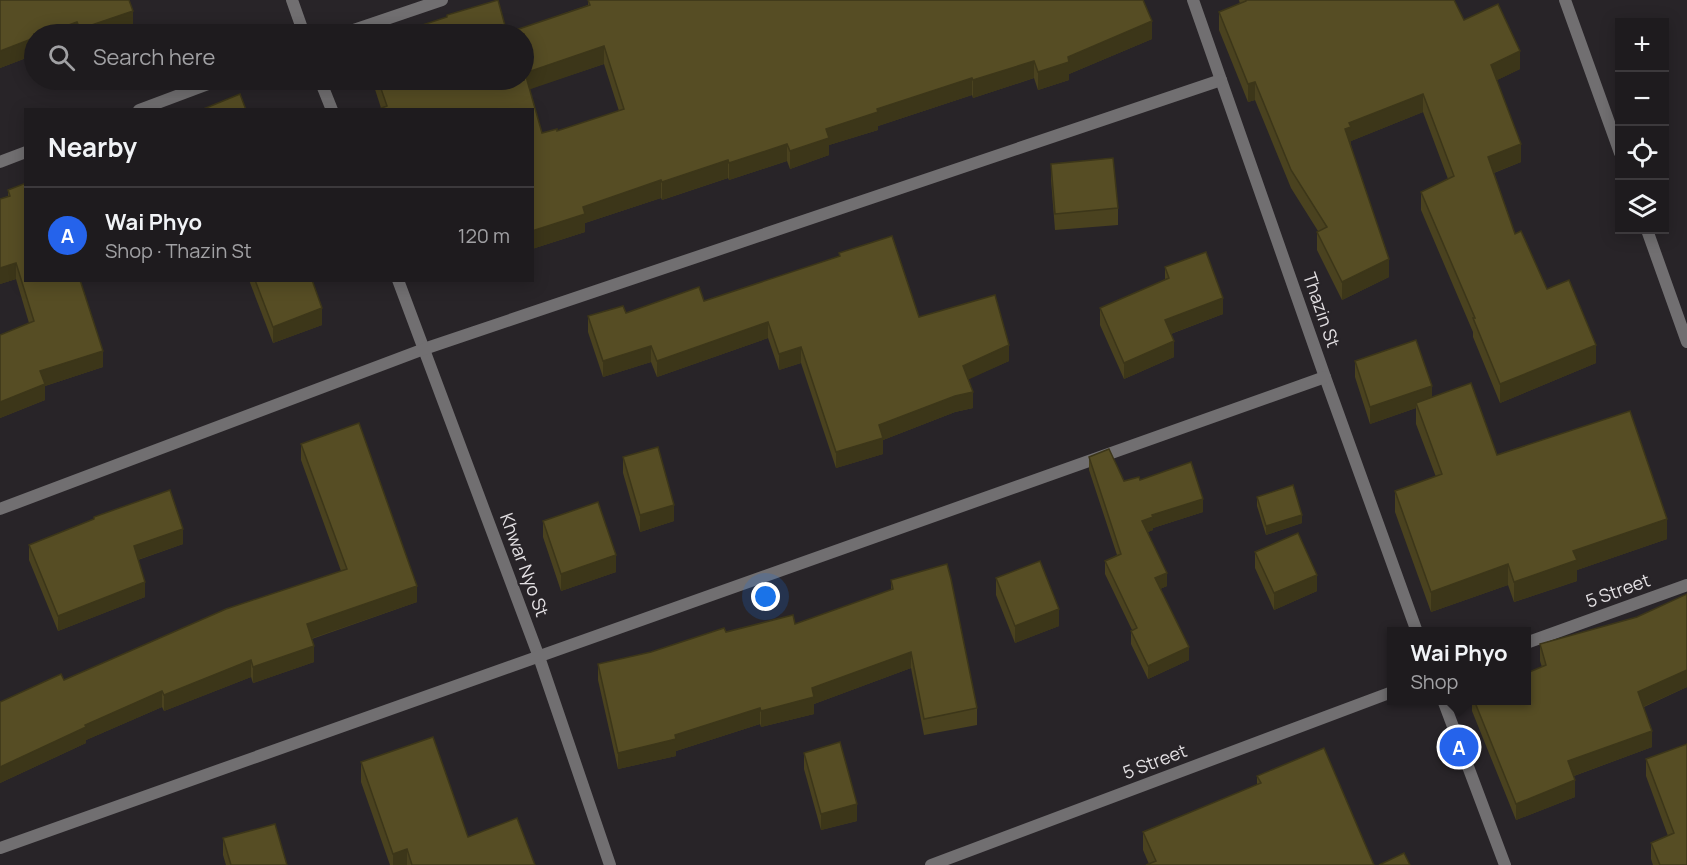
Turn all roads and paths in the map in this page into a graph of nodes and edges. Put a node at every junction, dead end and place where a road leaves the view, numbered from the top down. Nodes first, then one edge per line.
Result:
1 (292, 0) edge
2 (442, 0) edge
3 (1192, 0) edge
4 (1565, 0) edge
5 (300, 24) edge
6 (371, 24) edge
7 (1221, 80) junction
8 (192, 90) edge
9 (324, 90) edge
10 (144, 108) edge
11 (331, 108) edge
12 (1615, 139) edge
13 (24, 153) edge
14 (0, 162) edge
15 (1648, 234) edge
16 (399, 282) edge
17 (1687, 342) edge
18 (424, 349) junction
19 (1325, 377) junction
20 (0, 508) edge
21 (1687, 585) edge
22 (1416, 627) edge
23 (1531, 642) edge
24 (539, 657) junction
25 (1387, 694) edge
26 (1445, 705) edge
27 (0, 848) edge
28 (610, 865) edge
29 (931, 865) edge
30 (1505, 865) edge

1 - 5 street
2 - 6 street
3 - 7 street, Thazin St
4 - 12 street
7 - 18 street
7 - 19 street, Thazin St
8 - 10 street
9 - 11 street
13 - 14 street
15 - 17 street
16 - 18 street, Khwar Nyo St
18 - 20 street
18 - 24 street, Khwar Nyo St
19 - 22 street, Thazin St
19 - 24 street
21 - 23 street, 5 Street
24 - 27 street
24 - 28 street, Khwar Nyo St
25 - 29 street, 5 Street
26 - 30 street

